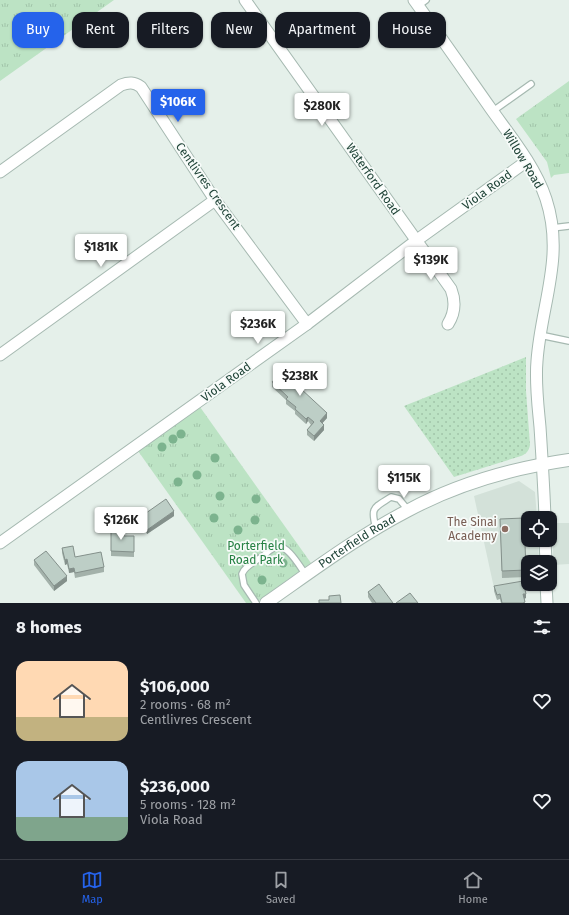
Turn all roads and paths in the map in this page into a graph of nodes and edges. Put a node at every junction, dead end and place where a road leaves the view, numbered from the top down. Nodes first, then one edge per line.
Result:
1 (245, 0) edge
2 (419, 2) edge
3 (531, 84) dead end
4 (493, 111) junction
5 (527, 161) junction
6 (0, 172) edge
7 (215, 200) junction
8 (569, 226) edge
9 (552, 228) junction
10 (417, 240) junction
11 (307, 324) junction
12 (448, 324) dead end
13 (540, 334) junction
14 (569, 341) edge
15 (0, 355) edge
16 (569, 460) edge
17 (542, 464) junction
18 (408, 510) junction
19 (544, 511) edge
20 (376, 528) junction
21 (0, 543) edge
22 (306, 575) junction
23 (546, 591) edge
24 (256, 603) edge
25 (266, 603) edge
26 (547, 603) edge

1 - 10 street, Waterford Road
2 - 4 street, Willow Road
3 - 4 lane
4 - 5 street, Willow Road
5 - 9 street, Willow Road
5 - 10 street, Viola Road
6 - 7 street, Centlivres Crescent
7 - 11 street, Centlivres Crescent
7 - 15 street
8 - 9 lane
9 - 13 street, Willow Road
10 - 11 street, Viola Road
10 - 12 street, Waterford Road
11 - 21 street, Viola Road
13 - 14 lane
13 - 17 street, Willow Road
16 - 17 street, Porterfield Road
17 - 18 street, Porterfield Road
17 - 19 street, Willow Road
18 - 20 street, Porterfield Road
18 - 20 lane
20 - 22 street, Porterfield Road
22 - 24 lane
22 - 25 street, Porterfield Road
23 - 26 street

